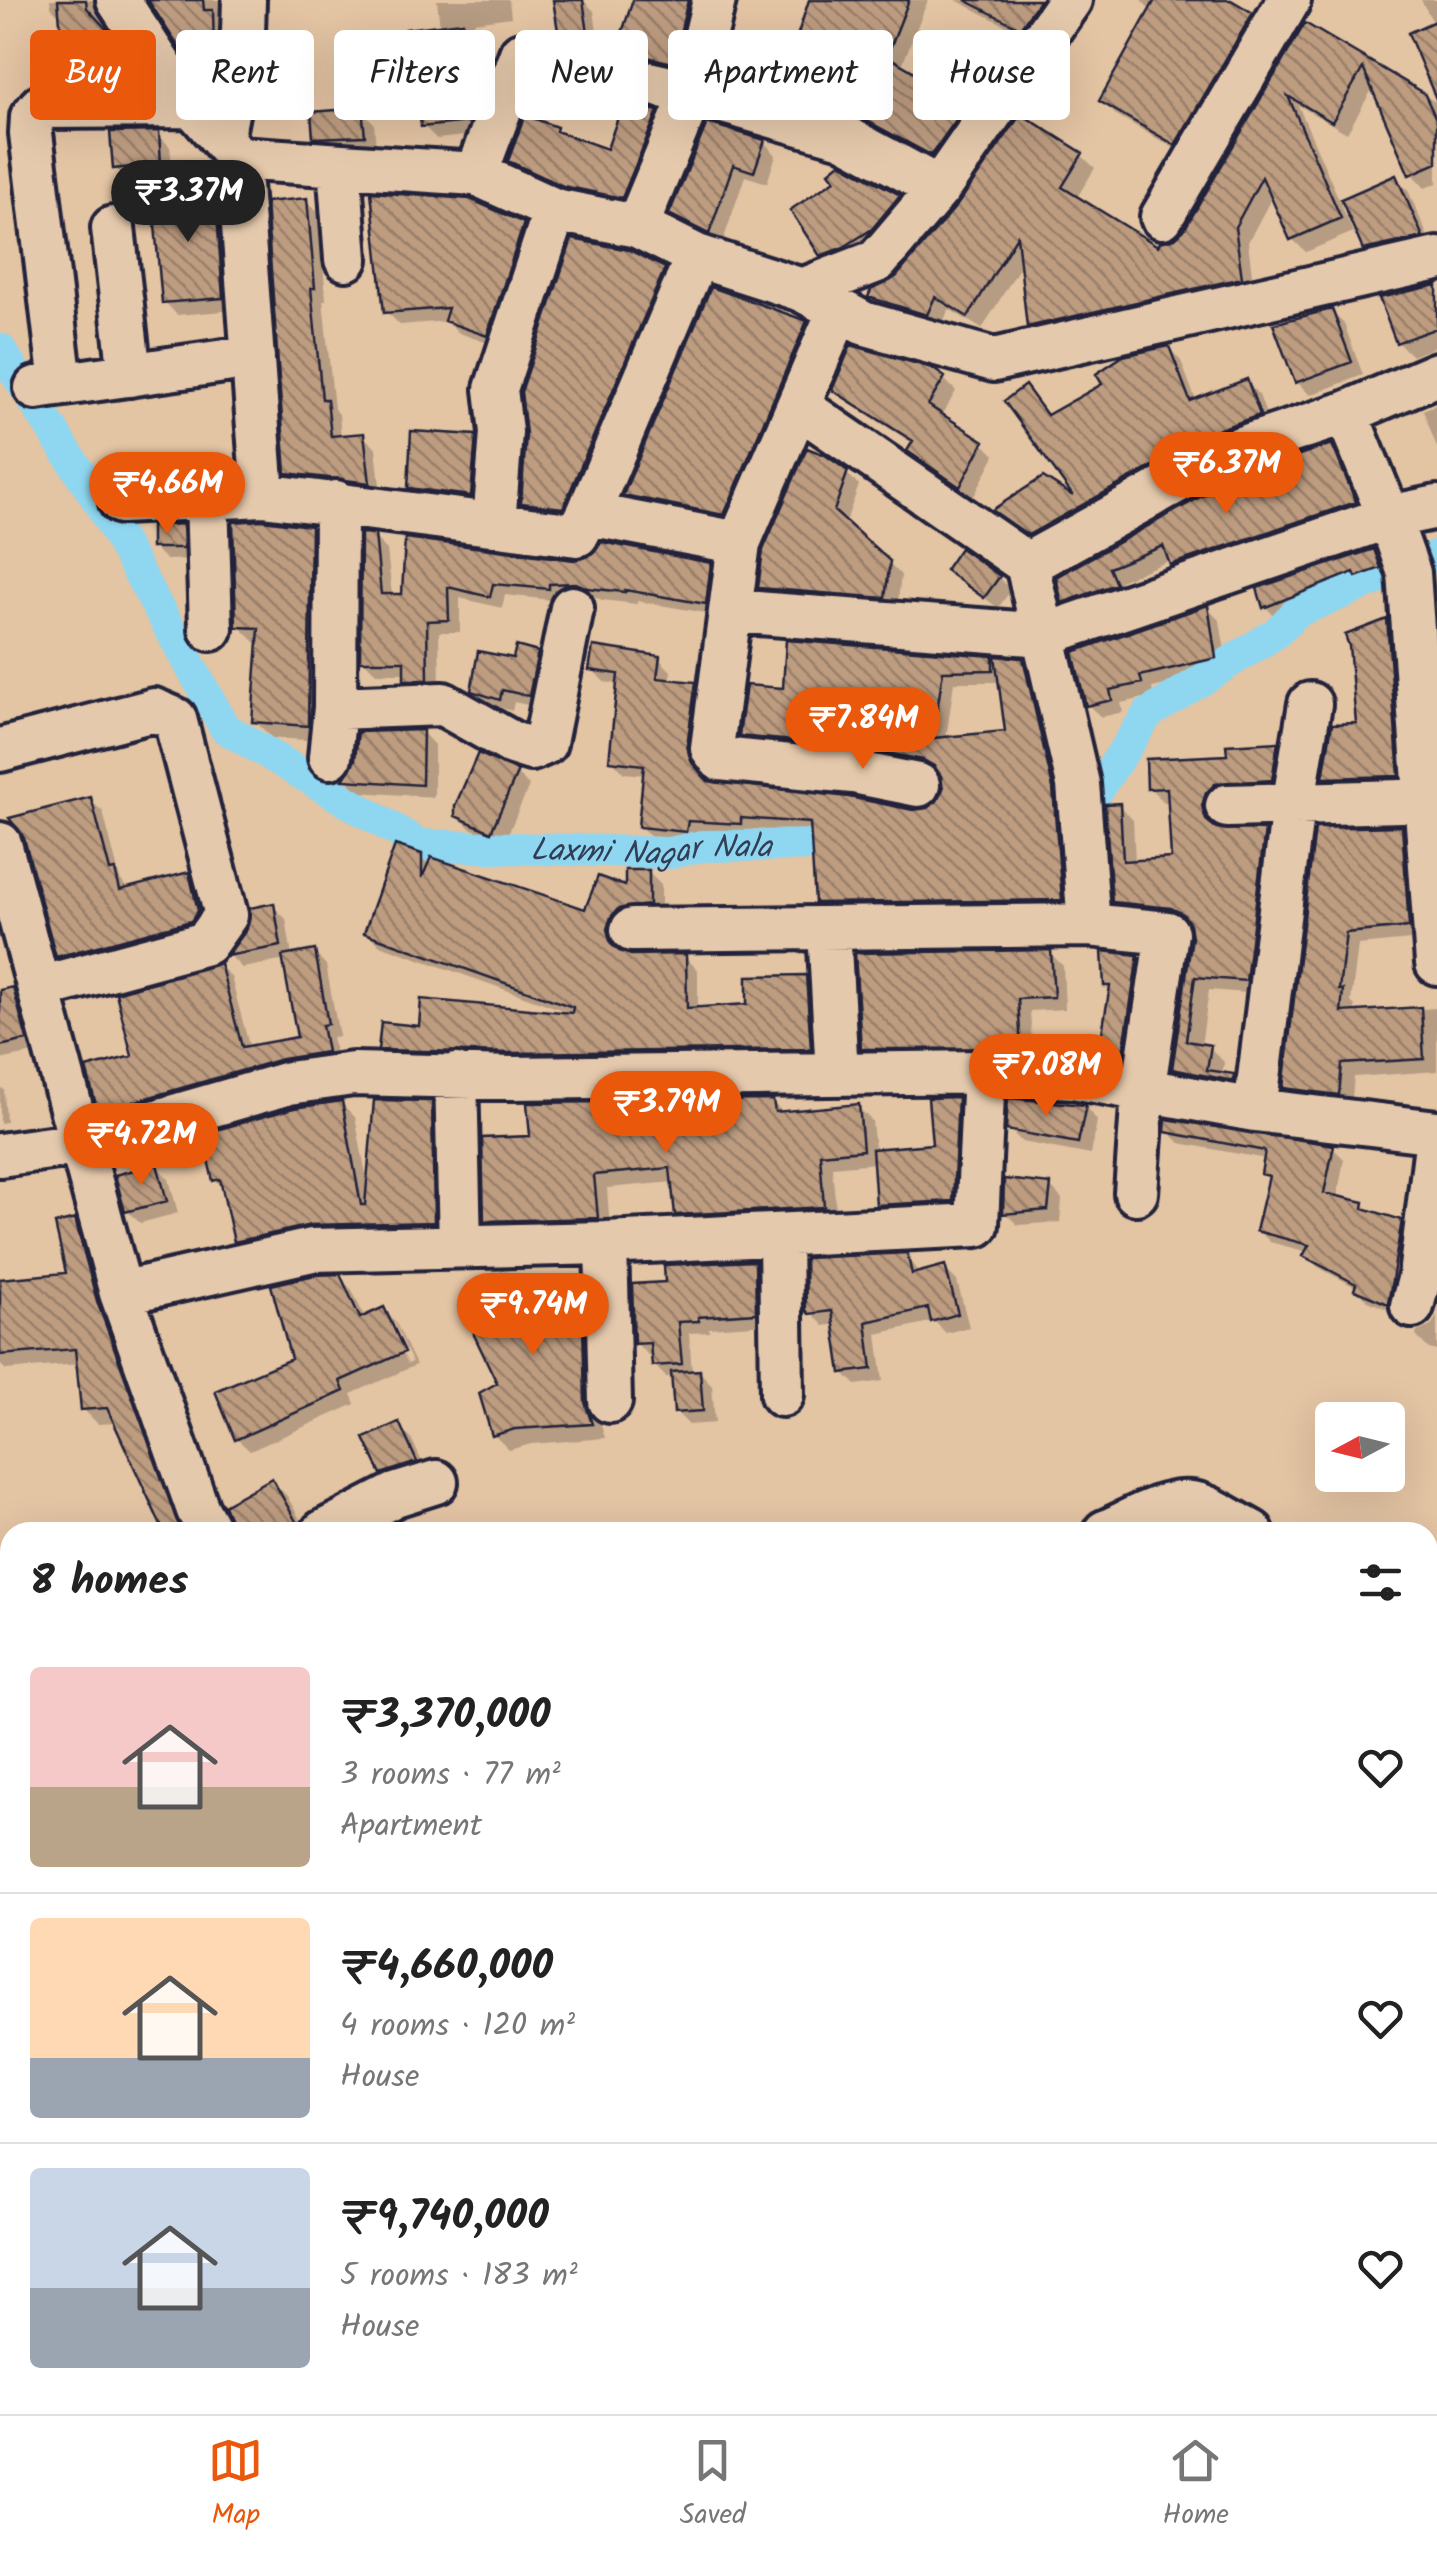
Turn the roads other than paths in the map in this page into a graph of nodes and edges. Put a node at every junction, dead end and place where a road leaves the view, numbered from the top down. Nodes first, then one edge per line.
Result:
1 (118, 0) edge
2 (244, 0) edge
3 (714, 0) edge
4 (1070, 0) edge
5 (1288, 0) edge
6 (707, 30) edge
7 (176, 86) edge
8 (668, 88) edge
9 (176, 106) edge
10 (206, 120) edge
11 (681, 120) edge
12 (785, 120) edge
13 (230, 148) junction
14 (339, 165) junction
15 (476, 174) junction
16 (939, 188) junction
17 (556, 210) junction
18 (1162, 217) dead end
19 (637, 226) junction
20 (113, 228) dead end
21 (697, 256) junction
22 (1437, 259) edge
23 (346, 260) dead end
24 (820, 300) junction
25 (253, 357) junction
26 (1437, 374) edge
27 (130, 375) junction
28 (798, 406) junction
29 (1346, 412) junction
30 (263, 495) junction
31 (206, 498) junction
32 (122, 502) dead end
33 (336, 502) junction
34 (1437, 508) edge
35 (588, 514) junction
36 (494, 525) junction
37 (739, 544) junction
38 (1400, 547) junction
39 (1027, 564) junction
40 (572, 608) dead end
41 (732, 611) junction
42 (210, 629) dead end
43 (1044, 635) junction
44 (1310, 704) dead end
45 (335, 708) junction
46 (0, 750) edge
47 (330, 757) dead end
48 (918, 785) dead end
49 (1431, 800) edge
50 (1226, 806) dead end
51 (1293, 806) junction
52 (0, 844) edge
53 (1089, 925) junction
54 (830, 928) junction
55 (632, 930) dead end
56 (1437, 963) edge
57 (39, 988) junction
58 (984, 1072) junction
59 (837, 1074) junction
60 (456, 1075) junction
61 (1143, 1092) junction
62 (1255, 1110) junction
63 (1437, 1134) edge
64 (78, 1144) junction
65 (0, 1155) edge
66 (1136, 1193) dead end
67 (780, 1236) junction
68 (606, 1242) junction
69 (460, 1246) junction
70 (1423, 1287) edge
71 (121, 1293) junction
72 (782, 1395) dead end
73 (610, 1401) dead end
74 (436, 1482) dead end
75 (205, 1522) edge
76 (341, 1522) edge
77 (1130, 1522) edge
78 (1233, 1522) edge

1 - 7 street
2 - 13 street
3 - 6 street
4 - 16 street
5 - 18 street
8 - 15 street
9 - 27 street
10 - 13 street
11 - 19 street
12 - 16 street
13 - 14 street
13 - 25 street
14 - 15 street
14 - 23 street
15 - 17 street
16 - 24 street
17 - 19 street
17 - 36 street
19 - 21 street
20 - 27 street
21 - 24 street
21 - 35 street
22 - 24 street
24 - 28 street
25 - 27 street
25 - 30 street
26 - 29 street
28 - 37 street
28 - 39 street
29 - 38 street
29 - 39 street
30 - 31 street
30 - 33 street
31 - 32 street
31 - 42 street
33 - 36 street
33 - 45 street
34 - 38 street
35 - 36 street
35 - 37 street
37 - 41 street
38 - 43 street
38 - 49 street
39 - 43 street
40 - 45 street
41 - 43 street
41 - 48 street
43 - 53 street
44 - 51 street
45 - 47 street
46 - 57 street
49 - 51 street
49 - 56 street
50 - 51 street
51 - 62 street
52 - 57 street
53 - 54 street
53 - 61 street
54 - 55 street
54 - 59 street
57 - 64 street
58 - 59 street
58 - 61 street
58 - 67 street
59 - 60 street
60 - 64 street
60 - 69 street
61 - 62 street
61 - 66 street
62 - 63 street
63 - 70 street
64 - 65 street
64 - 71 street
67 - 68 street
67 - 72 street
68 - 69 street
68 - 73 street
69 - 71 street
71 - 75 street
74 - 76 street
77 - 78 street

